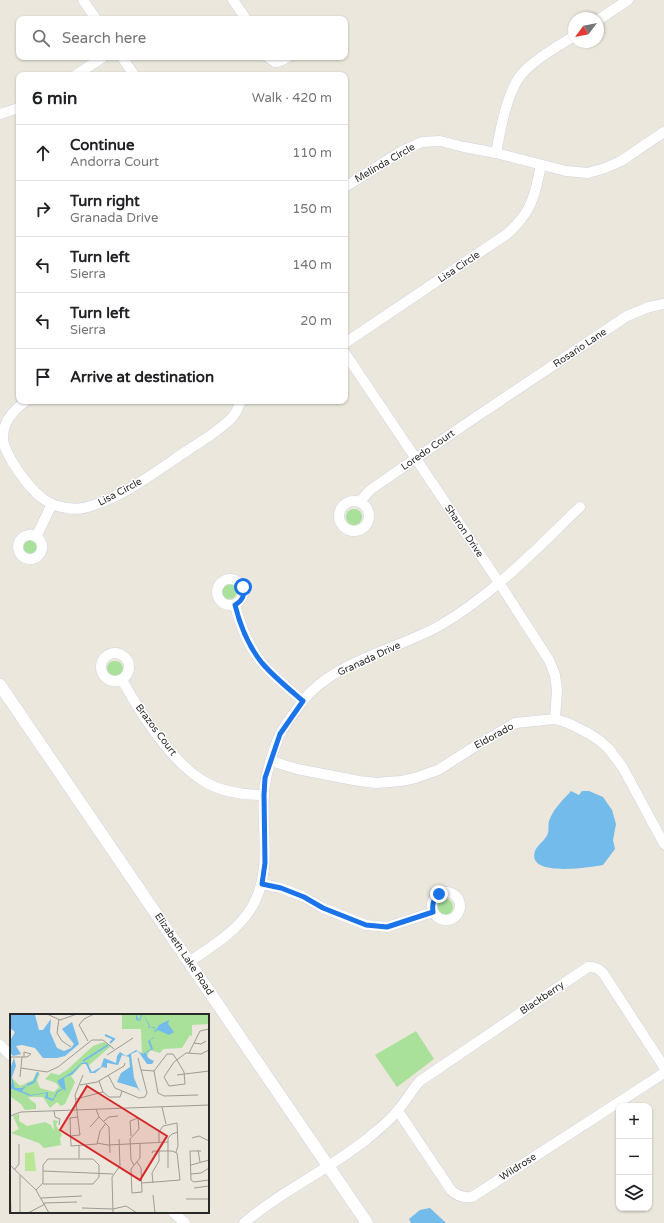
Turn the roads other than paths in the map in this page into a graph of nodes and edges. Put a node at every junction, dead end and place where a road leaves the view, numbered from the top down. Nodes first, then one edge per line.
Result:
1 (83, 0) edge
2 (233, 0) edge
3 (628, 0) edge
4 (94, 16) edge
5 (244, 16) edge
6 (604, 16) edge
7 (568, 40) edge
8 (98, 60) edge
9 (124, 60) edge
10 (272, 60) edge
11 (283, 60) edge
12 (80, 72) edge
13 (132, 72) edge
14 (16, 109) edge
15 (0, 114) edge
16 (664, 132) edge
17 (496, 153) junction
18 (541, 165) junction
19 (348, 185) edge
20 (664, 304) edge
21 (348, 341) edge
22 (348, 357) edge
23 (500, 401) joint
24 (22, 404) edge
25 (240, 404) edge
26 (9, 457) junction
27 (416, 458) junction
28 (0, 463) edge
29 (360, 502) dead end
30 (52, 504) junction
31 (580, 508) dead end
32 (36, 537) dead end
33 (500, 584) junction
34 (235, 605) dead end
35 (122, 680) dead end
36 (0, 685) edge
37 (303, 701) junction
38 (555, 719) junction
39 (271, 761) junction
40 (264, 795) junction
41 (664, 844) edge
42 (262, 884) junction
43 (433, 912) dead end
44 (189, 962) junction
45 (0, 1045) edge
46 (10, 1055) edge
47 (664, 1067) edge
48 (664, 1073) edge
49 (398, 1111) junction
50 (328, 1166) junction
51 (174, 1213) edge
52 (185, 1223) edge
53 (244, 1223) edge
54 (367, 1223) edge

1 - 4 street
2 - 5 street
3 - 6 street
7 - 17 street
8 - 12 street
9 - 13 street
10 - 11 street
14 - 15 street
16 - 18 street
17 - 18 street, Melinda Circle
17 - 19 street, Melinda Circle
18 - 21 street, Lisa Circle
20 - 23 street, Rosario Lane
22 - 27 street, Sharon Drive
23 - 27 street, Loredo Court
24 - 26 street, Lisa Circle
25 - 30 street, Lisa Circle
26 - 28 street
26 - 30 street, Lisa Circle
27 - 29 street, Loredo Court
27 - 33 street, Sharon Drive
30 - 32 street
31 - 33 street, Granada Drive
33 - 37 street, Granada Drive
33 - 38 street, Sharon Drive
34 - 37 street
35 - 40 street, Brazos Court
36 - 44 street, Elizabeth Lake Road
37 - 39 street, Granada Drive
38 - 39 street, Eldorado
38 - 41 street, Eldorado
39 - 40 street, Granada Drive
40 - 42 street, Granada Drive
42 - 43 street
42 - 44 street, Granada Drive
44 - 50 street, Elizabeth Lake Road
45 - 46 street
47 - 49 street, Blackberry
48 - 49 street, Wildrose
49 - 50 street
50 - 53 street
50 - 54 street, Elizabeth Lake Road
51 - 52 street

